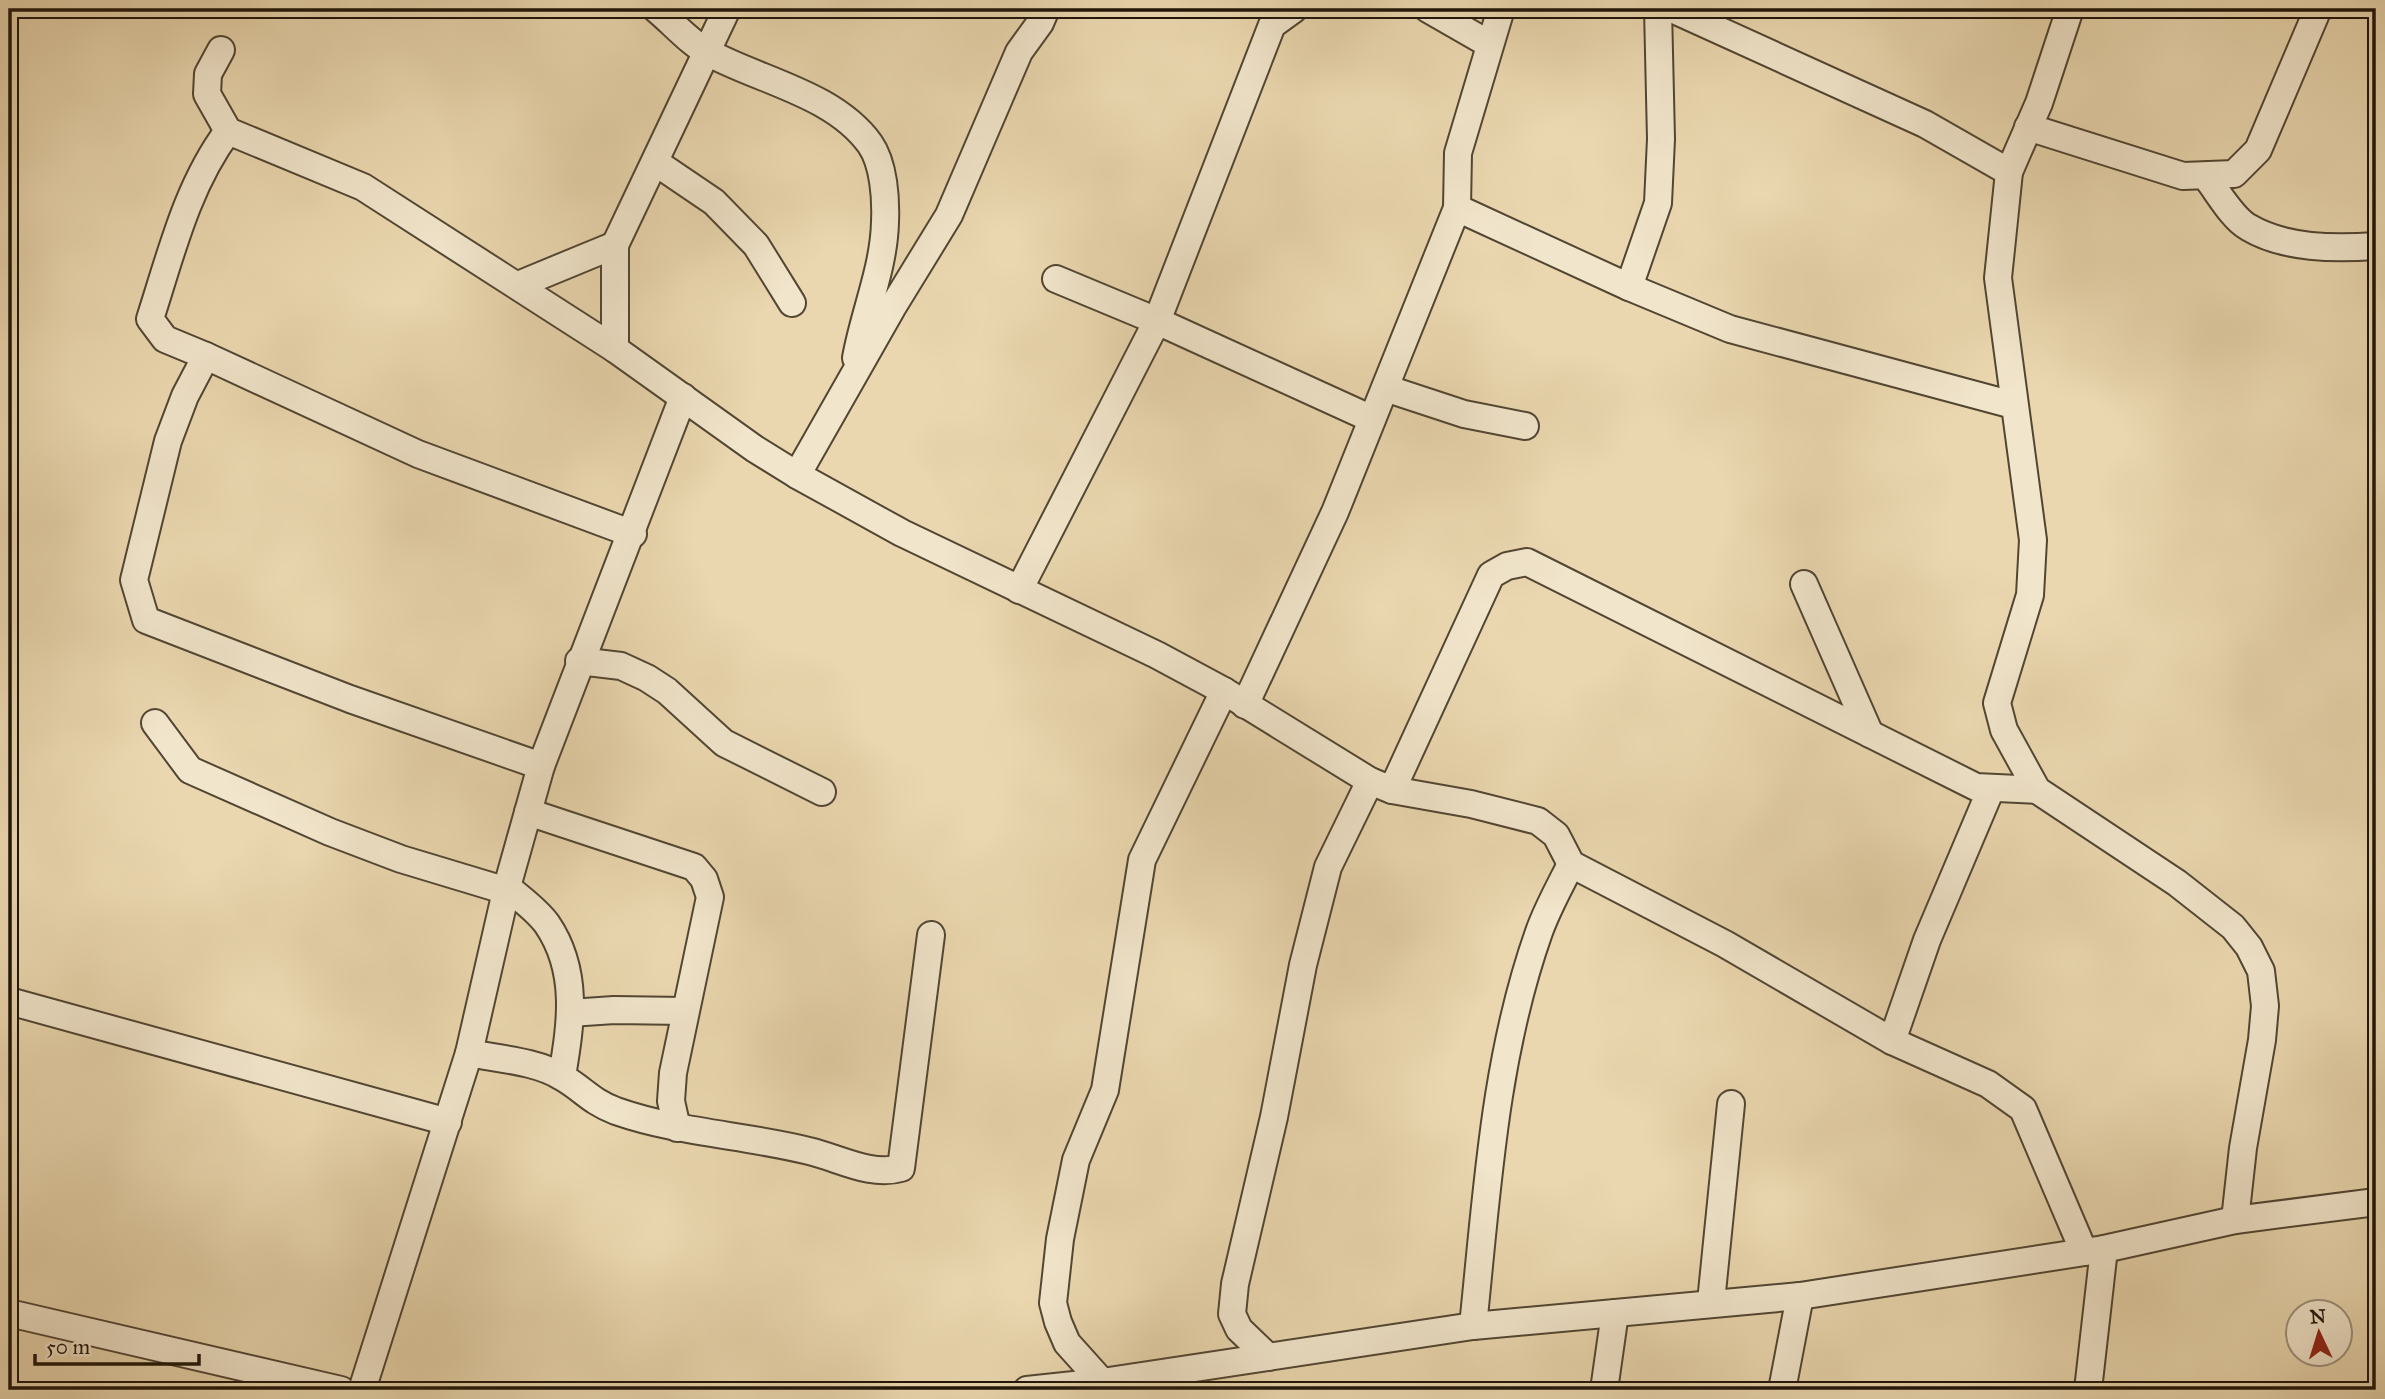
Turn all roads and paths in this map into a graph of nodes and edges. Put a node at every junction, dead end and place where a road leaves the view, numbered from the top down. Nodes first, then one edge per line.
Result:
1 (656, 9) edge
2 (727, 9) edge
3 (1046, 9) edge
4 (1294, 9) edge
5 (1428, 9) edge
6 (1501, 9) edge
7 (1658, 9) edge
8 (1672, 9) edge
9 (2070, 9) edge
10 (2318, 9) edge
11 (1489, 44) junction
12 (221, 50) dead end
13 (706, 52) junction
14 (2028, 127) junction
15 (228, 131) junction
16 (655, 162) junction
17 (2009, 172) junction
18 (2206, 177) junction
19 (1457, 208) junction
20 (615, 246) junction
21 (2376, 246) edge
22 (1055, 279) dead end
23 (518, 285) junction
24 (1629, 288) junction
25 (792, 303) dead end
26 (1157, 321) junction
27 (615, 349) junction
28 (206, 356) junction
29 (853, 377) junction
30 (1385, 388) junction
31 (683, 397) junction
32 (2013, 405) junction
33 (1372, 419) junction
34 (1525, 426) dead end
35 (797, 475) junction
36 (633, 534) junction
37 (1804, 584) dead end
38 (1019, 590) junction
39 (579, 662) junction
40 (1224, 691) junction
41 (1245, 705) junction
42 (155, 723) dead end
43 (1870, 734) junction
44 (541, 766) junction
45 (1381, 786) junction
46 (1991, 789) junction
47 (2037, 790) junction
48 (822, 792) dead end
49 (528, 811) junction
50 (1571, 864) junction
51 (507, 889) junction
52 (931, 935) dead end
53 (9, 1001) edge
54 (685, 1011) junction
55 (570, 1013) junction
56 (1892, 1041) junction
57 (470, 1053) junction
58 (562, 1076) junction
59 (1731, 1104) dead end
60 (448, 1122) junction
61 (677, 1128) junction
62 (2376, 1202) edge
63 (2235, 1220) junction
64 (2094, 1250) junction
65 (1800, 1296) junction
66 (1712, 1302) junction
67 (1615, 1312) junction
68 (9, 1313) edge
69 (1473, 1326) junction
70 (1268, 1357) junction
71 (1102, 1382) junction
72 (336, 1390) edge
73 (362, 1390) edge
74 (1027, 1390) edge
75 (1604, 1390) edge
76 (1782, 1390) edge
77 (2088, 1390) edge

1 - 13 street
2 - 13 street
3 - 29 street
4 - 26 street
5 - 11 street
6 - 11 street
7 - 24 street
8 - 17 street
9 - 14 street
10 - 18 street
11 - 19 street
12 - 15 street
13 - 16 street
13 - 29 street
14 - 17 street
14 - 18 street
15 - 23 street
15 - 28 street
16 - 20 street
16 - 25 street
17 - 32 street
18 - 21 street
19 - 24 street
19 - 30 street
20 - 23 street
20 - 27 street
22 - 26 street
23 - 27 street
24 - 32 street
26 - 33 street
26 - 38 street
27 - 31 street
28 - 36 street
28 - 44 street
29 - 35 street
30 - 33 street
30 - 34 street
31 - 35 street
31 - 36 street
32 - 47 street
33 - 41 street
35 - 38 street
36 - 39 street
37 - 43 street
38 - 40 street
39 - 44 street
39 - 48 street
40 - 41 street
40 - 71 street
41 - 45 street
42 - 51 street
43 - 45 street
43 - 46 street
44 - 49 street
45 - 50 street
45 - 70 street
46 - 47 street
46 - 56 street
47 - 63 street
49 - 51 street
49 - 54 street
50 - 56 street
50 - 69 street
51 - 55 street
51 - 57 street
52 - 61 street
53 - 60 street
54 - 55 street
54 - 61 street
55 - 58 street
56 - 64 street
57 - 58 street
57 - 60 street
58 - 61 street
59 - 66 street
60 - 73 street
62 - 63 street
63 - 64 street
64 - 65 street
64 - 77 street
65 - 66 street
65 - 76 street
66 - 67 street
67 - 69 street
67 - 75 street
68 - 72 street
69 - 70 street
70 - 71 street
71 - 74 street

